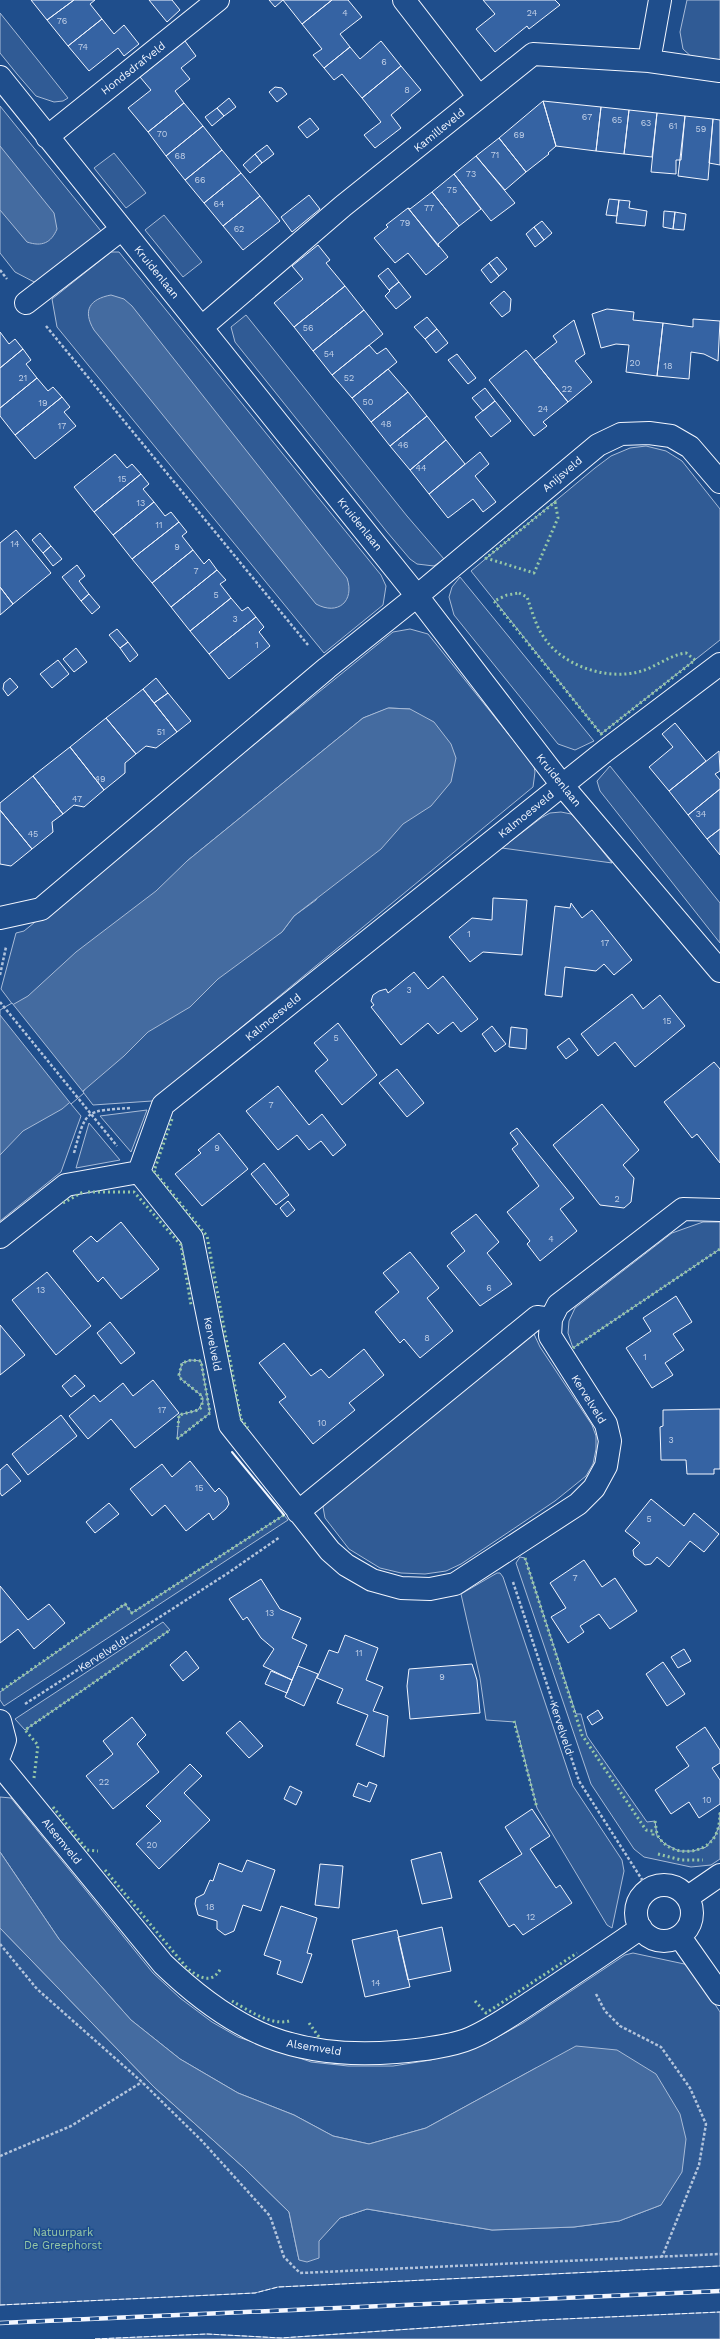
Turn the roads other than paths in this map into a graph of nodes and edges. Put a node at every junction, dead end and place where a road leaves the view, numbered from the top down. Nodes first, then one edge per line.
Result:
1 (218, 0) edge
2 (404, 0) edge
3 (660, 0) edge
4 (649, 61) junction
5 (720, 71) edge
6 (0, 77) edge
7 (479, 97) junction
8 (48, 136) junction
9 (122, 229) junction
10 (26, 303) road end
11 (202, 327) junction
12 (720, 482) edge
13 (417, 596) junction
14 (720, 664) edge
15 (562, 785) junction
16 (0, 918) edge
17 (720, 971) edge
18 (139, 1172) junction
19 (720, 1210) edge
20 (0, 1237) edge
21 (551, 1320) junction
22 (301, 1516) junction
23 (0, 1722) edge
24 (0, 1754) edge
25 (0, 1765) edge
26 (720, 1875) edge
27 (688, 1897) junction
28 (641, 1928) junction
29 (680, 1937) junction
30 (720, 1994) edge

1 - 8 street, Hondsdrafveld
2 - 7 street
3 - 4 street
4 - 5 street, Kamilleveld
4 - 7 street, Kamilleveld
6 - 8 street, Kruidenlaan
7 - 11 street, Kamilleveld
8 - 9 street, Kruidenlaan
9 - 10 street
9 - 11 street, Kruidenlaan
11 - 13 street, Kruidenlaan
12 - 13 street, Anijsveld
13 - 15 street, Kruidenlaan
13 - 16 street
14 - 15 street
15 - 17 street, Kruidenlaan
15 - 18 street, Kalmoesveld
18 - 20 street
18 - 22 street, Kervelveld
19 - 21 street
21 - 22 street
21 - 22 street, Kervelveld
23 - 24 street
25 - 28 street, Alsemveld
26 - 27 street
27 - 28 street
27 - 29 street
28 - 29 street
29 - 30 street

